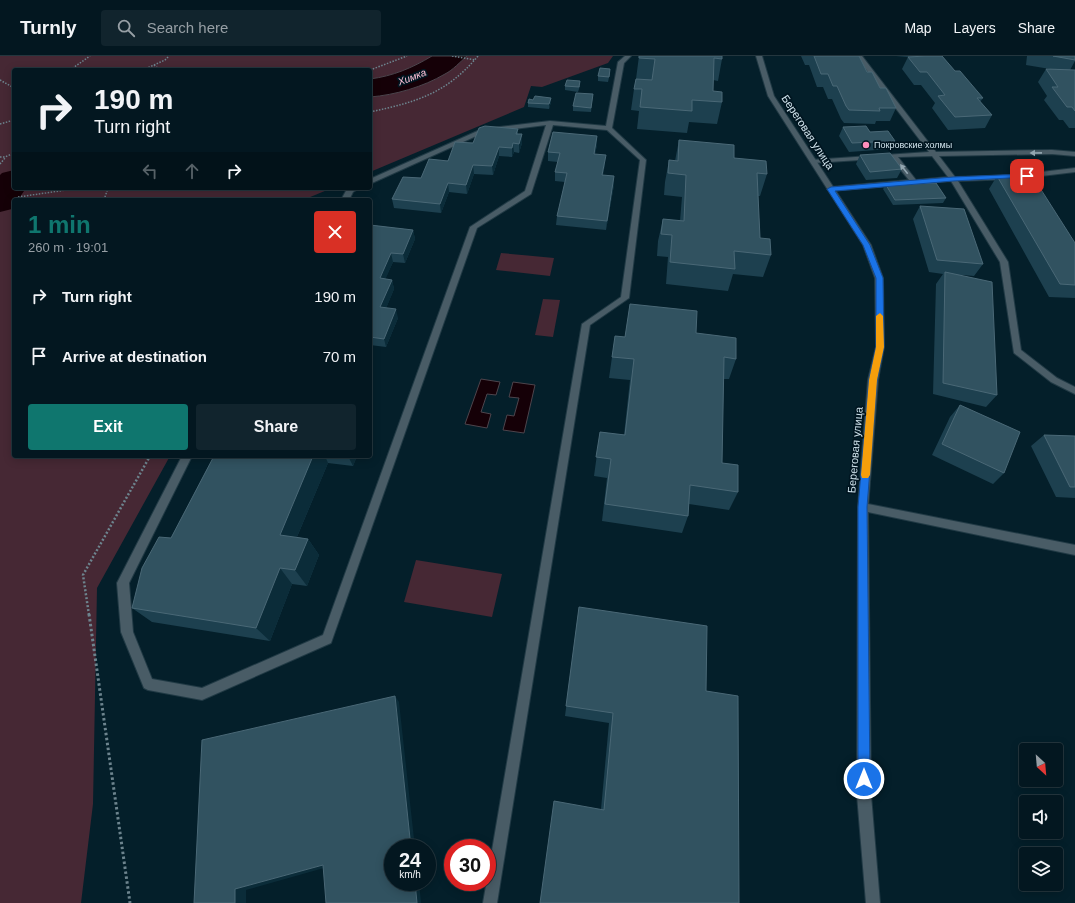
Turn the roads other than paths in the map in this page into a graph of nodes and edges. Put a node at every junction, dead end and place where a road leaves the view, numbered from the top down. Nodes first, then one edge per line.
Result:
1 (628, 56) edge
2 (760, 56) edge
3 (859, 56) edge
4 (550, 123) junction
5 (609, 128) junction
6 (1075, 154) edge
7 (934, 155) junction
8 (894, 156) junction
9 (813, 161) junction
10 (1075, 170) edge
11 (953, 179) junction
12 (372, 181) edge
13 (914, 182) junction
14 (831, 189) junction
15 (352, 190) edge
16 (346, 198) edge
17 (1075, 391) edge
18 (186, 458) edge
19 (862, 507) junction
20 (1075, 550) edge
21 (490, 903) edge
22 (873, 903) edge

1 - 5 street
2 - 9 street, Береговая улица
3 - 7 street
4 - 5 street
4 - 12 street
4 - 18 street
5 - 21 street
6 -> 7 street
7 - 8 street
7 - 11 street
8 - 9 street
13 -> 8 street
9 - 14 street, Береговая улица
10 - 11 street
11 - 13 street
11 - 17 street
13 - 14 street
14 - 19 street, Береговая улица
15 - 16 street
19 - 20 street
19 - 22 street, Береговая улица

